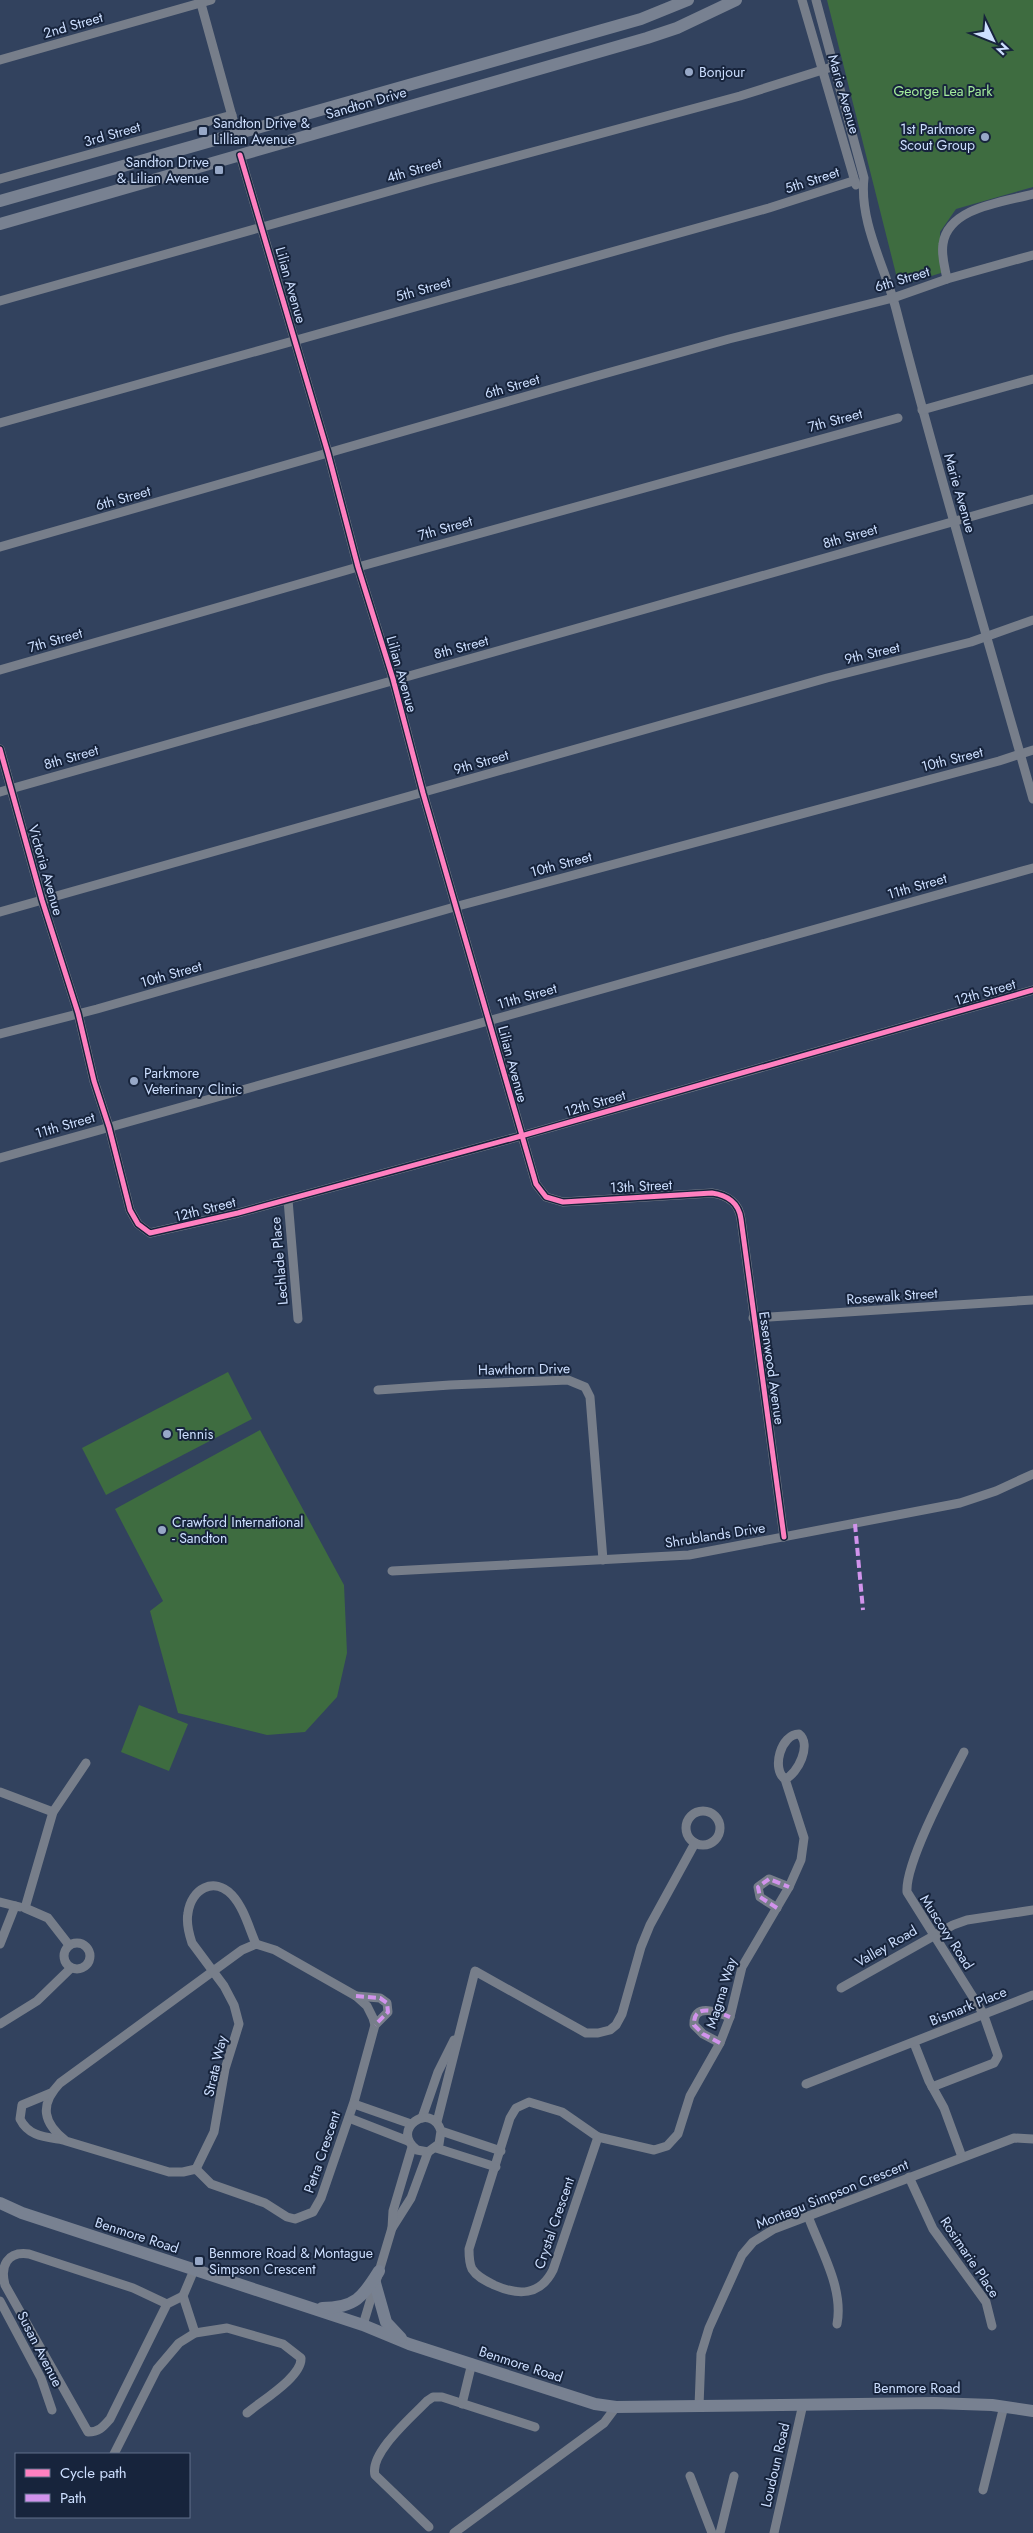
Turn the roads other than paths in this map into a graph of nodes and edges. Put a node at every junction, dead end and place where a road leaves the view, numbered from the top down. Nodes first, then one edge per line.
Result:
1 (211, 0) edge
2 (688, 0) edge
3 (736, 0) edge
4 (802, 0) edge
5 (816, 0) edge
6 (200, 1) edge
7 (0, 60) edge
8 (835, 66) junction
9 (822, 70) junction
10 (232, 115) junction
11 (238, 134) junction
12 (240, 155) junction
13 (0, 179) edge
14 (853, 181) junction
15 (862, 194) junction
16 (1033, 194) edge
17 (0, 201) edge
18 (0, 224) edge
19 (262, 227) junction
20 (1033, 255) edge
21 (946, 279) junction
22 (893, 298) junction
23 (0, 301) edge
24 (295, 341) junction
25 (1033, 378) edge
26 (922, 410) junction
27 (898, 418) dead end
28 (0, 423) edge
29 (328, 453) junction
30 (1033, 499) edge
31 (954, 522) junction
32 (0, 547) edge
33 (358, 567) junction
34 (1033, 620) edge
35 (987, 635) junction
36 (0, 670) edge
37 (393, 679) junction
38 (0, 749) edge
39 (1033, 750) edge
40 (1020, 754) junction
41 (11, 788) junction
42 (0, 792) edge
43 (423, 793) junction
44 (1033, 799) edge
45 (1033, 868) edge
46 (42, 900) junction
47 (458, 906) junction
48 (0, 912) edge
49 (1033, 990) edge
50 (78, 1012) junction
51 (490, 1021) junction
52 (0, 1034) edge
53 (109, 1127) junction
54 (521, 1136) junction
55 (0, 1158) edge
56 (546, 1197) joint
57 (288, 1200) junction
58 (735, 1204) joint
59 (1033, 1300) edge
60 (753, 1318) junction
61 (298, 1319) dead end
62 (378, 1390) dead end
63 (1033, 1474) edge
64 (784, 1537) junction
65 (603, 1560) junction
66 (392, 1571) dead end
67 (964, 1752) dead end
68 (86, 1763) dead end
69 (785, 1779) junction
70 (0, 1792) edge
71 (53, 1812) junction
72 (695, 1843) dead end
73 (789, 1888) junction
74 (0, 1902) edge
75 (15, 1906) junction
76 (25, 1908) junction
77 (777, 1908) junction
78 (1033, 1910) edge
79 (934, 1935) junction
80 (0, 1944) edge
81 (256, 1944) junction
82 (69, 1946) junction
83 (71, 1968) junction
84 (214, 1971) junction
85 (841, 1988) dead end
86 (1033, 1995) edge
87 (356, 1996) junction
88 (983, 2014) junction
89 (730, 2017) junction
90 (0, 2024) edge
91 (375, 2025) junction
92 (457, 2036) junction
93 (720, 2043) junction
94 (914, 2043) junction
95 (806, 2084) dead end
96 (932, 2087) junction
97 (51, 2094) junction
98 (354, 2104) junction
99 (349, 2118) junction
100 (422, 2118) junction
101 (436, 2122) junction
102 (411, 2124) junction
103 (442, 2131) junction
104 (598, 2137) junction
105 (1033, 2139) edge
106 (66, 2141) junction
107 (410, 2144) junction
108 (432, 2150) junction
109 (501, 2151) junction
110 (962, 2157) junction
111 (496, 2167) junction
112 (196, 2169) junction
113 (909, 2177) junction
114 (0, 2203) edge
115 (0, 2211) edge
116 (22, 2213) junction
117 (808, 2216) junction
118 (392, 2228) junction
119 (194, 2270) junction
120 (377, 2277) junction
121 (183, 2296) junction
122 (0, 2301) edge
123 (168, 2304) junction
124 (310, 2307) junction
125 (837, 2324) dead end
126 (363, 2325) junction
127 (992, 2326) dead end
128 (195, 2333) junction
129 (409, 2344) junction
130 (472, 2363) junction
131 (462, 2404) junction
132 (803, 2404) junction
133 (699, 2406) junction
134 (1004, 2406) junction
135 (616, 2407) junction
136 (52, 2410) dead end
137 (1033, 2411) edge
138 (247, 2413) dead end
139 (535, 2427) dead end
140 (115, 2453) edge
141 (690, 2476) dead end
142 (734, 2476) dead end
143 (983, 2490) dead end
144 (430, 2527) dead end
145 (454, 2533) edge
146 (712, 2533) edge
147 (720, 2533) edge
148 (774, 2533) edge

1 - 6 street, 2nd Street
2 - 11 main road, Sandton Drive
3 - 12 main road, Sandton Drive
4 - 9 street, Marie Avenue
5 - 8 street, Marie Avenue
6 - 7 street, 2nd Street
6 - 10 street
8 - 9 street, 4th Street
8 - 15 street, Marie Avenue
9 - 14 street, Marie Avenue
9 - 19 street, 4th Street
10 - 11 street
10 - 13 street, 3rd Street
11 - 17 main road, Sandton Drive
12 - 18 main road, Sandton Drive
12 - 19 street, Lilian Avenue
14 - 15 street, Marie Avenue
14 - 24 street, 5th Street
15 - 22 street, Marie Avenue
16 - 21 street
19 - 23 street, 4th Street
19 - 24 street, Lilian Avenue
20 - 21 street, 6th Street
21 - 22 street, 6th Street
22 - 26 street, Marie Avenue
22 - 29 street, 6th Street
24 - 28 street, 5th Street
24 - 29 street, Lilian Avenue
25 - 26 street
26 - 31 street, Marie Avenue
27 - 33 street, 7th Street
29 - 32 street, 6th Street
29 - 33 street, Lilian Avenue
30 - 31 street
31 - 35 street, Marie Avenue
31 - 37 street, 8th Street
33 - 36 street, 7th Street
33 - 37 street, Lilian Avenue
34 - 35 street
35 - 40 street, Marie Avenue
35 - 43 street, 9th Street
37 - 41 street, 8th Street
37 - 43 street, Lilian Avenue
38 - 41 street, Victoria Avenue
39 - 40 street, 10th Street
40 - 44 street, Marie Avenue
40 - 47 street, 10th Street
41 - 42 street, 8th Street
41 - 46 street, Victoria Avenue
43 - 46 street, 9th Street
43 - 47 street, Lilian Avenue
45 - 51 street, 11th Street
46 - 48 street, 9th Street
46 - 50 street, Victoria Avenue
47 - 50 street, 10th Street
47 - 51 street, Lilian Avenue
49 - 54 street, 12th Street
50 - 52 street
50 - 53 street
51 - 53 street, 11th Street
51 - 54 street, Lilian Avenue
53 - 55 street, 11th Street
53 - 57 street, 12th Street
54 - 56 street, Lilian Avenue
54 - 57 street, 12th Street
56 - 58 street, 13th Street
57 - 61 street, Lechlade Place
58 - 60 street, Essenwood Avenue
59 - 60 street, Rosewalk Street
60 - 64 street, Essenwood Avenue
62 - 65 street, Hawthorn Drive
63 - 64 street, Shrublands Drive
64 - 65 street, Shrublands Drive
65 - 66 street, Shrublands Drive
67 - 79 street, Muscovy Road
68 - 71 street
69 - 69 street, Magma Way
69 - 73 street, Magma Way
70 - 71 street
71 - 76 street
72 - 92 street
73 - 77 street, Magma Way
73 - 77 street
74 - 75 street
75 - 76 street
75 - 80 street
76 - 82 street
77 - 89 street, Magma Way
78 - 79 street, Valley Road
79 - 85 street, Valley Road
79 - 88 street, Muscovy Road
81 - 84 street
81 - 84 street, Strata Way
81 - 87 street
82 - 83 street
82 - 83 street
83 - 90 street
84 - 97 street
84 - 112 street, Strata Way
86 - 88 street, Bismark Place
87 - 91 street
87 - 91 street, Petra Crescent
88 - 94 street, Bismark Place
88 - 96 street, Muscovy Road
89 - 93 street, Magma Way
89 - 93 street
91 - 98 street, Petra Crescent
92 - 100 street
92 - 101 street
93 - 104 street, Magma Way
94 - 95 street, Bismark Place
94 - 96 street
96 - 110 street
97 - 106 street
97 - 106 street
98 - 99 street, Petra Crescent
98 - 102 street
99 - 107 street
99 - 112 street, Petra Crescent
100 - 101 street
100 - 102 street
101 - 103 street
102 - 107 street
103 - 108 street
103 - 109 street
104 - 109 street, Crystal Crescent
104 - 111 street, Crystal Crescent
105 - 110 street, Montagu Simpson Crescent
106 - 112 street
107 - 108 street
107 - 118 street
108 - 111 street
108 - 118 street
109 - 111 street, Crystal Crescent
110 - 113 street, Montagu Simpson Crescent
113 - 117 street, Montagu Simpson Crescent
113 - 127 street, Rosimarie Place
114 - 116 main road, Benmore Road
115 - 116 main road, Benmore Road
116 - 119 main road, Benmore Road
117 - 125 street
117 - 133 street, Montagu Simpson Crescent
118 - 120 street
119 - 121 street
119 - 124 main road, Benmore Road
120 - 124 main road
120 - 126 street
120 - 129 main road
121 - 123 street
121 - 128 street
122 - 136 street, Susan Avenue
123 - 123 street
124 - 126 main road, Benmore Road
126 - 129 main road, Benmore Road
128 - 138 street
128 - 140 street
129 - 130 main road, Benmore Road
130 - 131 street
130 - 135 main road, Benmore Road
131 - 139 street
131 - 144 street
132 - 133 main road, Benmore Road
132 - 134 main road, Benmore Road
132 - 148 street, Loudoun Road
133 - 135 main road, Benmore Road
134 - 137 main road, Benmore Road
134 - 143 street
135 - 145 street
141 - 146 street
142 - 147 street

